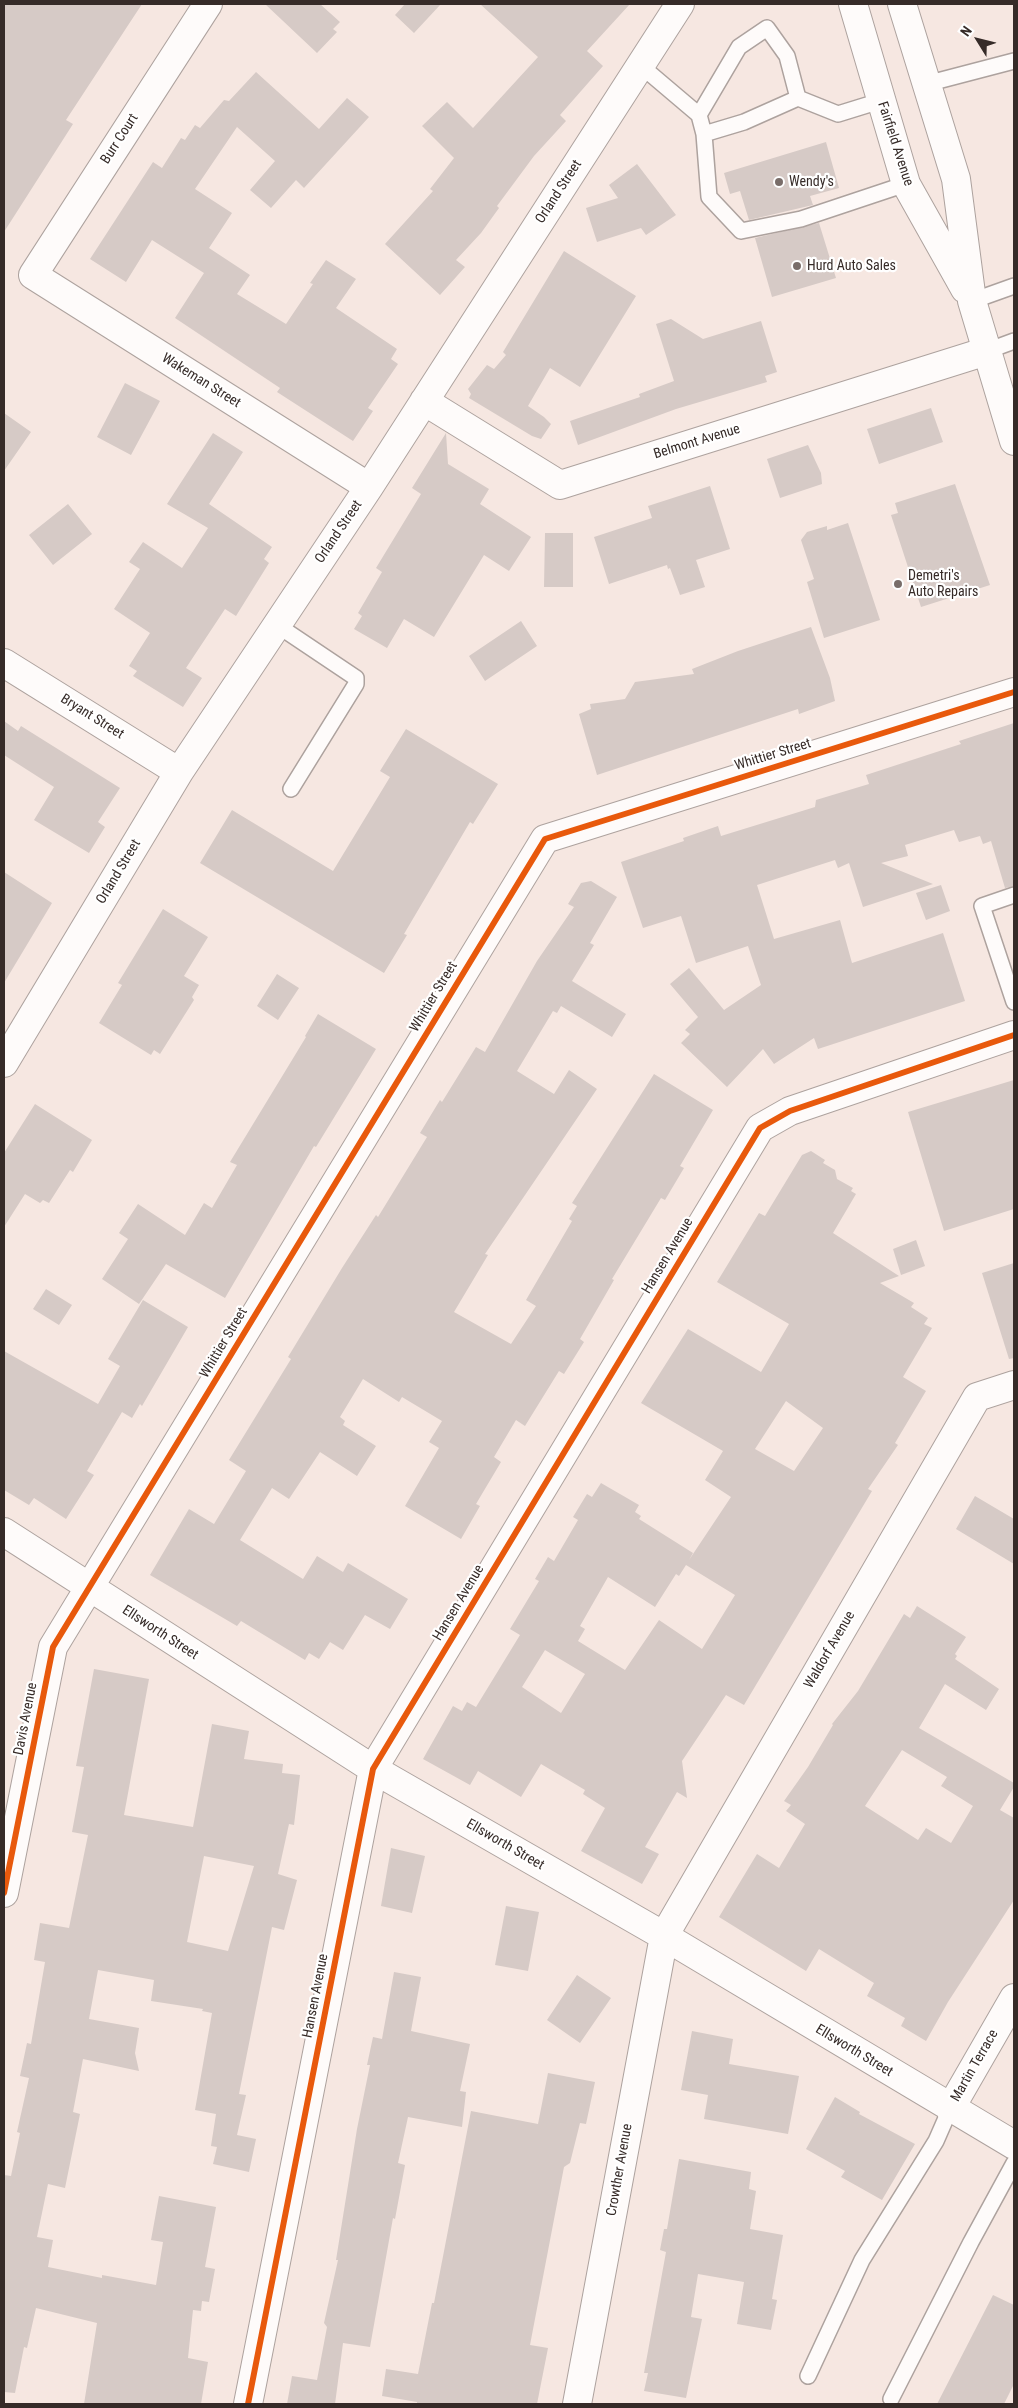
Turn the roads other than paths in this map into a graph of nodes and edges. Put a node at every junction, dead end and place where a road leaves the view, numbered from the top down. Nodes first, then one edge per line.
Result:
1 (208, 4) edge
2 (853, 4) edge
3 (902, 4) edge
4 (673, 7) edge
5 (1014, 61) edge
6 (640, 65) junction
7 (926, 84) junction
8 (798, 98) junction
9 (880, 101) junction
10 (698, 115) junction
11 (704, 134) junction
12 (906, 184) junction
13 (33, 275) joint
14 (1014, 286) edge
15 (972, 301) junction
16 (1014, 341) edge
17 (987, 352) junction
18 (424, 401) junction
19 (1014, 441) edge
20 (369, 487) junction
21 (277, 625) junction
22 (4, 663) edge
23 (1014, 692) edge
24 (179, 772) junction
25 (291, 789) dead end
26 (1014, 895) edge
27 (1014, 1002) edge
28 (1014, 1035) edge
29 (6, 1056) edge
30 (1014, 1385) edge
31 (4, 1532) edge
32 (90, 1588) junction
33 (373, 1769) junction
34 (4, 1893) edge
35 (664, 1936) junction
36 (1014, 1998) edge
37 (950, 2109) junction
38 (1014, 2145) edge
39 (1014, 2163) edge
40 (808, 2376) dead end
41 (891, 2399) dead end
42 (248, 2404) edge
43 (577, 2404) edge

1 - 13 street, Burr Court
2 - 9 street, Fairfield Avenue
3 - 7 street, Fairfield Avenue
4 - 6 street, Orland Street
5 - 7 lane
6 - 10 lane
6 - 18 street, Orland Street
7 - 15 street, Fairfield Avenue
8 - 9 lane
8 - 10 lane
8 - 11 lane
9 - 12 street, Fairfield Avenue
10 - 11 lane
11 - 12 lane
12 - 15 street, Fairfield Avenue
13 - 20 street, Wakeman Street
14 - 15 lane
15 - 17 street, Fairfield Avenue
16 - 17 lane
17 - 18 street, Belmont Avenue
17 - 19 street, Fairfield Avenue
18 - 20 street, Orland Street
20 - 21 street, Orland Street
21 - 24 street, Orland Street
21 - 25 lane
22 - 24 street, Bryant Street
23 - 32 street, Whittier Street
24 - 29 street, Orland Street
26 - 27 lane
28 - 33 street, Hansen Avenue
30 - 35 street, Waldorf Avenue
31 - 32 street, Ellsworth Street
32 - 33 street, Ellsworth Street
32 - 34 street, Davis Avenue
33 - 35 street, Ellsworth Street
33 - 42 street, Hansen Avenue
35 - 37 street, Ellsworth Street
35 - 43 street, Crowther Avenue
36 - 37 street, Martin Terrace
37 - 38 street, Ellsworth Street
37 - 40 lane
39 - 41 lane

